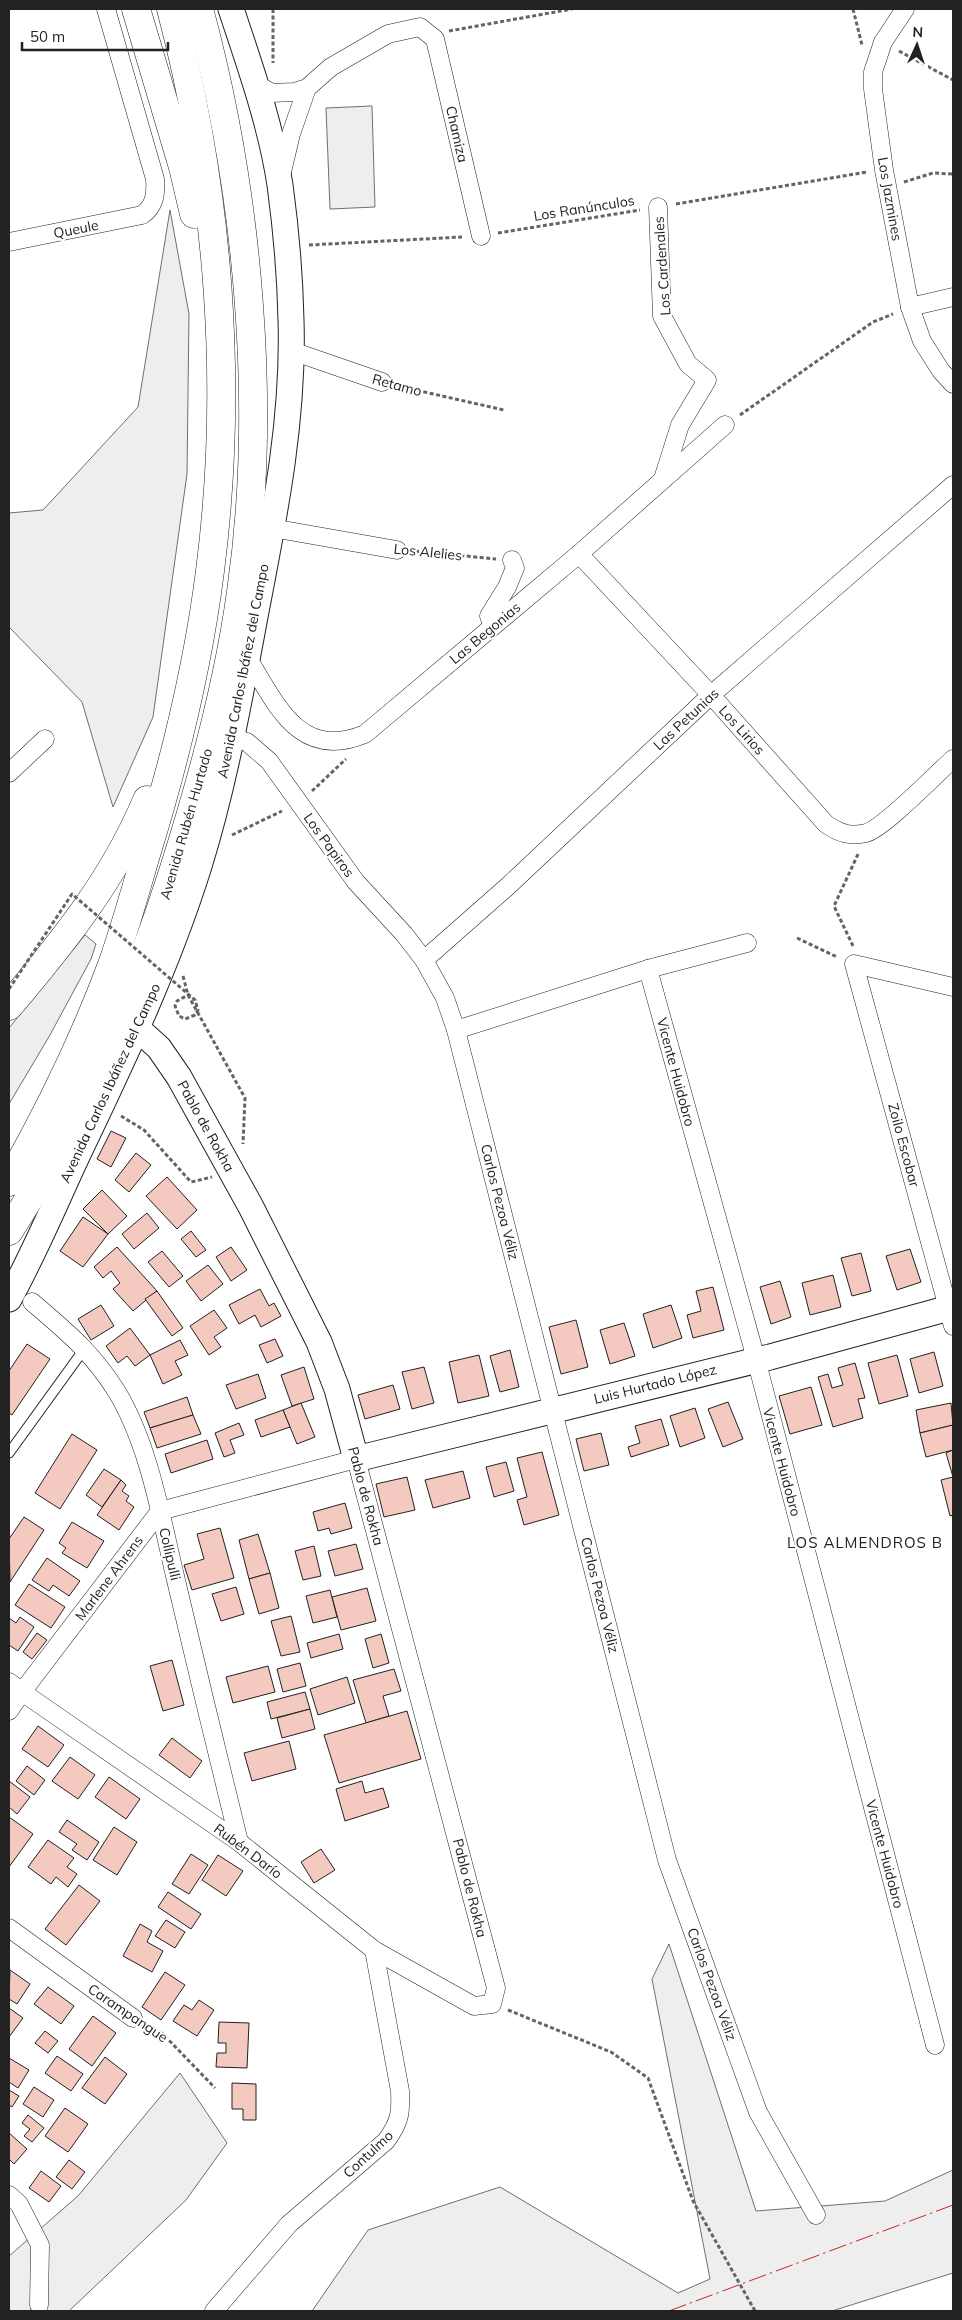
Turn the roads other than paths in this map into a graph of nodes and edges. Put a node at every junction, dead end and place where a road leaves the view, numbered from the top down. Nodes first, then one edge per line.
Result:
1 (106, 9) edge
2 (136, 9) edge
3 (171, 9) edge
4 (199, 9) edge
5 (232, 9) edge
6 (905, 9) edge
7 (307, 88) junction
8 (264, 89) junction
9 (280, 183) junction
10 (658, 207) road end
11 (481, 236) road end
12 (9, 242) edge
13 (953, 297) edge
14 (910, 307) junction
15 (219, 334) junction
16 (292, 351) junction
17 (382, 382) road end
18 (953, 384) edge
19 (725, 425) road end
20 (663, 480) junction
21 (953, 485) edge
22 (272, 528) junction
23 (398, 550) road end
24 (579, 554) junction
25 (512, 560) road end
26 (493, 626) junction
27 (247, 657) junction
28 (189, 692) junction
29 (711, 695) junction
30 (231, 737) junction
31 (45, 740) dead end
32 (953, 759) edge
33 (9, 773) edge
34 (747, 943) dead end
35 (424, 960) junction
36 (648, 969) junction
37 (953, 987) edge
38 (9, 1006) edge
39 (138, 1029) junction
40 (456, 1030) junction
41 (9, 1182) edge
42 (9, 1231) edge
43 (20, 1300) edge
44 (952, 1314) edge
45 (85, 1348) junction
46 (756, 1359) junction
47 (553, 1410) junction
48 (9, 1454) edge
49 (356, 1459) junction
50 (160, 1511) junction
51 (16, 1687) edge
52 (9, 1710) edge
53 (238, 1842) junction
54 (9, 1928) edge
55 (374, 1950) junction
56 (492, 2004) joint
57 (133, 2018) road end
58 (935, 2044) dead end
59 (9, 2195) edge
60 (816, 2215) dead end
61 (39, 2305) dead end
62 (214, 2311) edge

1 - 12 street, Queule
2 - 15 highway
3 - 15 highway
4 - 42 highway, Avenida Rubén Hurtado
5 - 8 main road, Avenida Carlos Ibáñez del Campo
6 - 14 street, Los Jazmines
7 - 8 street
7 - 9 street
7 - 11 street, Chamiza
8 - 9 main road, Avenida Carlos Ibáñez del Campo
9 - 16 main road, Avenida Carlos Ibáñez del Campo
10 - 20 street, Los Cardenales
13 - 14 street
14 - 18 street, Los Jazmines
15 - 28 highway, Avenida Rubén Hurtado
16 - 17 street, Retamo
16 - 22 main road, Avenida Carlos Ibáñez del Campo
19 - 20 street, Las Begonias
20 - 24 street, Las Begonias
21 - 29 street, Las Petunias
22 - 23 street, Los Alelies
22 - 27 main road, Avenida Carlos Ibáñez del Campo
24 - 26 street, Las Begonias
24 - 29 street, Los Lirios
25 - 26 street
26 - 27 street, Las Begonias
27 - 30 main road, Avenida Carlos Ibáñez del Campo
28 - 38 highway
28 - 41 highway, Avenida Rubén Hurtado
29 - 32 street, Los Lirios
29 - 35 street, Las Petunias
30 - 35 street, Los Papiros
30 - 39 main road, Avenida Carlos Ibáñez del Campo
31 - 33 street
34 - 36 street
35 - 40 street, Carlos Pezoa Véliz
36 - 40 street
36 - 46 street, Vicente Huidobro
37 - 44 street, Zoilo Escobar
39 - 43 main road, Avenida Carlos Ibáñez del Campo
39 - 49 main road, Pablo de Rokha
40 - 47 street, Carlos Pezoa Véliz
43 - 45 street, Collipulli
44 - 46 main road, Luis Hurtado López
45 - 48 lane
45 - 50 street, Collipulli
46 - 47 main road, Luis Hurtado López
46 - 58 street, Vicente Huidobro
47 - 49 main road, Luis Hurtado López
47 - 60 street, Carlos Pezoa Véliz
49 - 50 street
49 - 56 street, Pablo de Rokha
50 - 51 street, Marlene Ahrens
50 - 53 street, Collipulli
51 - 52 street, Marlene Ahrens
51 - 53 street, Rubén Darío
53 - 55 street, Rubén Darío
54 - 57 street, Carampangue
55 - 56 street, Rubén Darío
55 - 62 street, Contulmo
59 - 61 street

